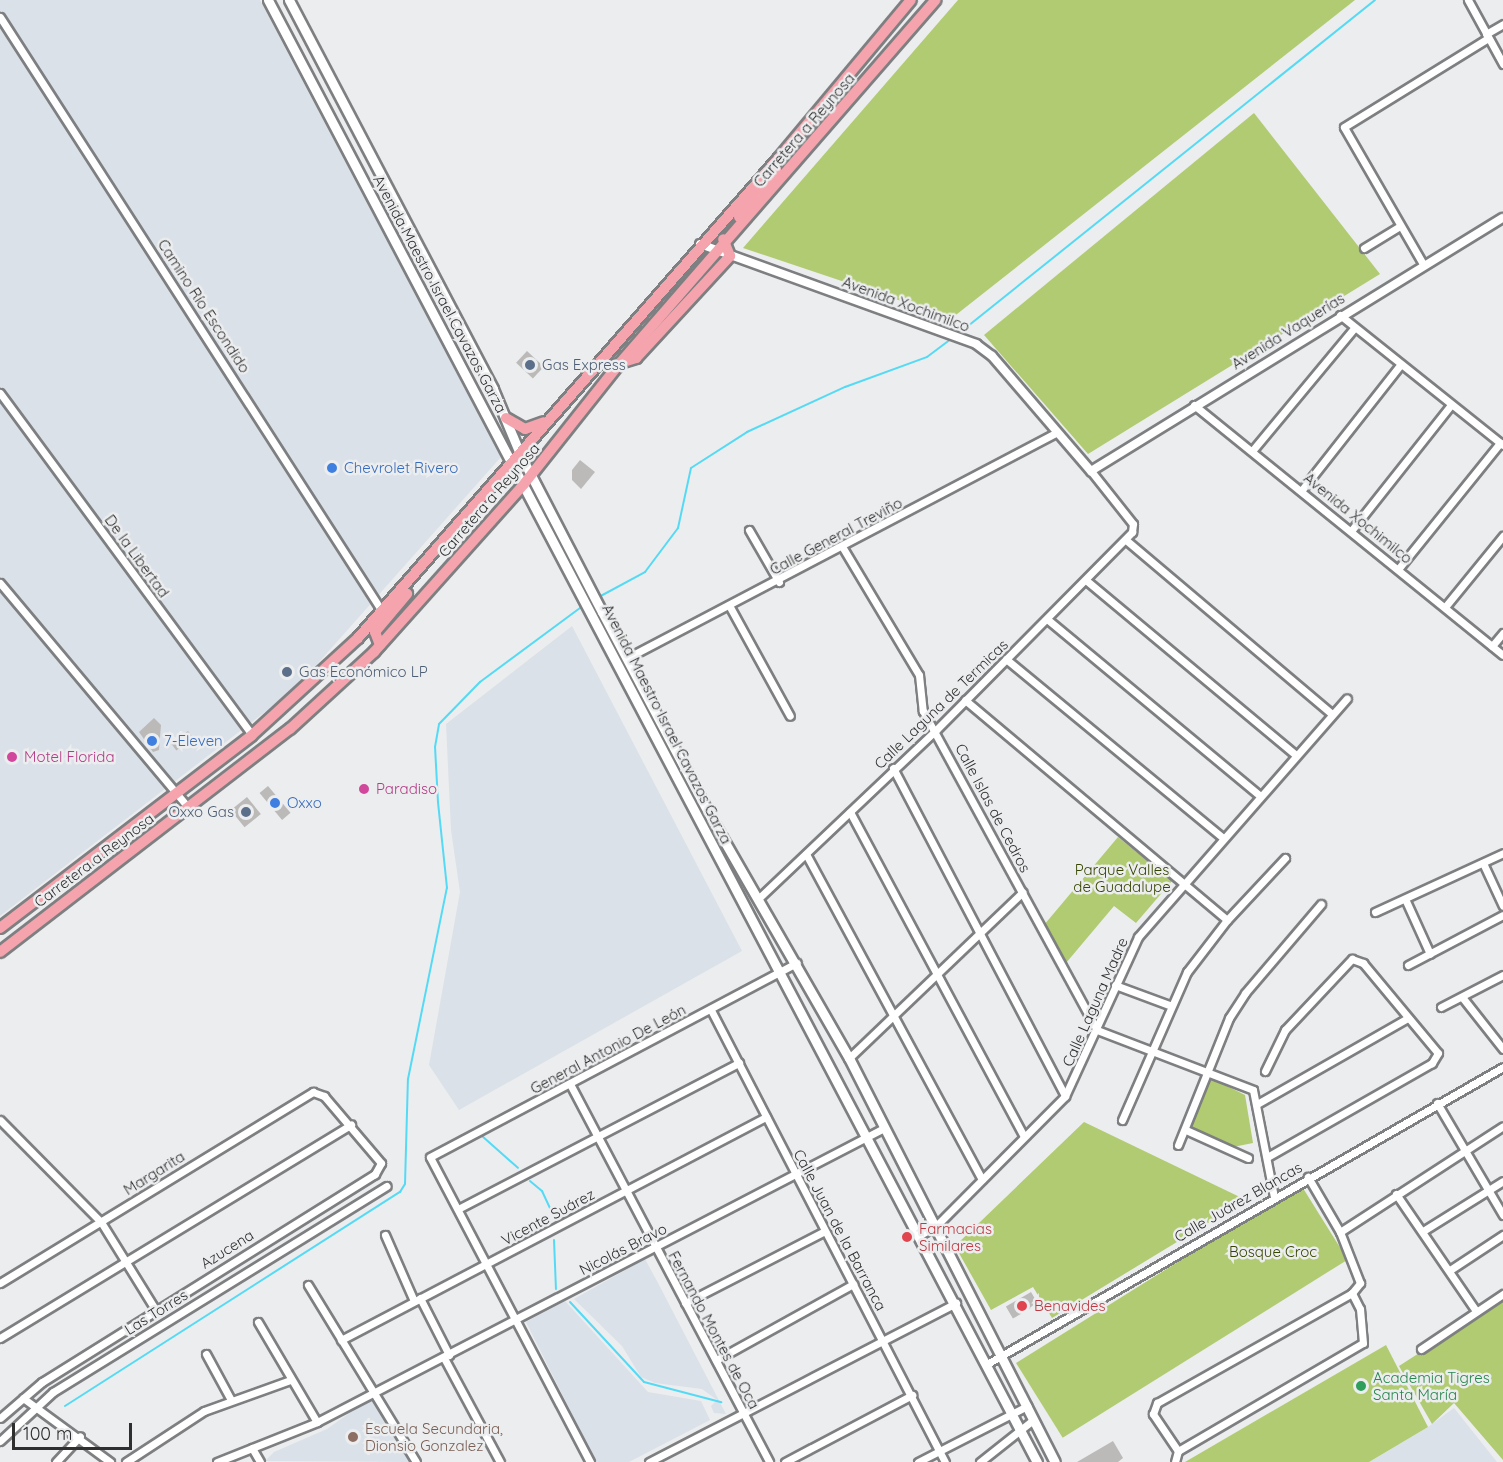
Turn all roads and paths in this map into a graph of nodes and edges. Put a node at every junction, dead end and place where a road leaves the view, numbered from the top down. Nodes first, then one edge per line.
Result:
1 (268, 0) edge
2 (289, 0) edge
3 (911, 0) edge
4 (936, 0) edge
5 (1468, 0) edge
6 (0, 17) edge
7 (1503, 24) edge
8 (1487, 36) junction
9 (1503, 64) edge
10 (778, 159) junction
11 (1503, 218) edge
12 (1400, 226) junction
13 (700, 244) junction
14 (721, 248) junction
15 (1364, 248) dead end
16 (730, 256) junction
17 (1424, 264) junction
18 (1340, 315) junction
19 (1354, 328) junction
20 (620, 363) junction
21 (1400, 365) junction
22 (0, 393) edge
23 (1194, 405) junction
24 (1450, 406) junction
25 (506, 418) junction
26 (549, 418) junction
27 (1056, 433) junction
28 (1501, 444) edge
29 (1252, 451) junction
30 (520, 454) junction
31 (513, 463) junction
32 (1090, 471) junction
33 (531, 475) junction
34 (524, 484) junction
35 (1301, 491) junction
36 (481, 500) junction
37 (1134, 526) joint
38 (749, 531) dead end
39 (1351, 531) junction
40 (1503, 536) edge
41 (1126, 540) junction
42 (843, 548) junction
43 (1399, 568) junction
44 (1087, 581) junction
45 (779, 582) junction
46 (0, 583) edge
47 (583, 585) junction
48 (730, 607) junction
49 (1445, 607) junction
50 (382, 611) junction
51 (597, 614) junction
52 (1047, 619) junction
53 (1503, 633) edge
54 (380, 645) junction
55 (1492, 646) junction
56 (1503, 655) edge
57 (627, 658) junction
58 (1006, 660) junction
59 (1347, 698) dead end
60 (965, 700) junction
61 (1332, 713) junction
62 (790, 716) dead end
63 (936, 730) junction
64 (252, 735) junction
65 (1295, 754) junction
66 (893, 768) junction
67 (175, 793) junction
68 (1259, 795) junction
69 (188, 807) junction
70 (850, 812) junction
71 (1222, 837) junction
72 (1503, 853) edge
73 (806, 854) junction
74 (1285, 858) dead end
75 (1483, 863) junction
76 (1185, 882) junction
77 (1023, 892) junction
78 (760, 897) junction
79 (1406, 901) junction
80 (1321, 904) dead end
81 (1503, 906) edge
82 (1375, 912) dead end
83 (1503, 915) edge
84 (1227, 920) junction
85 (0, 928) edge
86 (980, 934) junction
87 (0, 952) edge
88 (1430, 954) junction
89 (797, 963) junction
90 (1408, 965) dead end
91 (783, 972) junction
92 (936, 975) junction
93 (1503, 975) edge
94 (1114, 985) junction
95 (1462, 997) junction
96 (1170, 1005) junction
97 (1442, 1007) dead end
98 (711, 1010) junction
99 (894, 1014) junction
100 (1408, 1018) junction
101 (1097, 1030) junction
102 (1153, 1048) junction
103 (1503, 1049) edge
104 (849, 1058) junction
105 (739, 1064) junction
106 (1503, 1067) edge
107 (1209, 1070) junction
108 (1265, 1071) dead end
109 (570, 1083) junction
110 (324, 1096) joint
111 (1065, 1096) junction
112 (1437, 1103) junction
113 (1257, 1104) junction
114 (766, 1117) junction
115 (0, 1120) edge
116 (1122, 1120) dead end
117 (351, 1125) junction
118 (1503, 1126) edge
119 (884, 1128) junction
120 (1186, 1130) junction
121 (598, 1136) junction
122 (1024, 1136) junction
123 (869, 1137) junction
124 (1178, 1145) dead end
125 (1464, 1150) junction
126 (1267, 1157) junction
127 (1248, 1158) dead end
128 (795, 1174) junction
129 (1308, 1177) junction
130 (982, 1179) junction
131 (1503, 1181) edge
132 (387, 1186) dead end
133 (352, 1188) junction
134 (1489, 1190) junction
135 (627, 1191) junction
136 (1396, 1194) junction
137 (1274, 1197) junction
138 (360, 1202) junction
139 (458, 1209) junction
140 (1503, 1215) edge
141 (101, 1222) junction
142 (936, 1226) junction
143 (825, 1231) junction
144 (1423, 1231) junction
145 (1340, 1232) junction
146 (385, 1235) dead end
147 (920, 1235) junction
148 (1503, 1235) edge
149 (656, 1248) junction
150 (128, 1264) junction
151 (487, 1265) junction
152 (1450, 1270) junction
153 (0, 1283) edge
154 (853, 1284) junction
155 (308, 1285) dead end
156 (1352, 1293) junction
157 (1503, 1294) edge
158 (417, 1300) junction
159 (685, 1303) junction
160 (956, 1303) junction
161 (155, 1309) junction
162 (1476, 1311) junction
163 (516, 1320) junction
164 (258, 1322) dead end
165 (0, 1338) edge
166 (341, 1340) junction
167 (884, 1341) junction
168 (1421, 1349) dead end
169 (92, 1350) junction
170 (206, 1354) dead end
171 (446, 1356) junction
172 (1000, 1356) junction
173 (716, 1360) junction
174 (101, 1363) junction
175 (987, 1364) junction
176 (290, 1380) junction
177 (374, 1393) junction
178 (912, 1395) junction
179 (24, 1398) junction
180 (231, 1400) junction
181 (1026, 1406) junction
182 (34, 1408) junction
183 (743, 1413) junction
184 (1013, 1413) junction
185 (0, 1418) edge
186 (1033, 1420) junction
187 (317, 1422) junction
188 (1020, 1427) junction
189 (80, 1436) junction
190 (0, 1441) edge
191 (252, 1448) junction
192 (940, 1451) junction
193 (1178, 1451) junction
194 (56, 1462) edge
195 (110, 1462) edge
196 (126, 1462) edge
197 (217, 1462) edge
198 (260, 1462) edge
199 (416, 1462) edge
200 (500, 1462) edge
201 (590, 1462) edge
202 (649, 1462) edge
203 (769, 1462) edge
204 (785, 1462) edge
205 (918, 1462) edge
206 (945, 1462) edge
207 (980, 1462) edge
208 (1037, 1462) edge
209 (1055, 1462) edge
210 (1175, 1462) edge

1 - 31 main road, Avenida Maestro Israel Cavazos Garza
2 - 25 main road, Avenida Maestro Israel Cavazos Garza
3 - 10 main road, Carretera a Reynosa
4 - 14 main road, Carretera a Reynosa
5 - 8 street
6 - 50 street, Camino Río Escondido
7 - 8 street
8 - 9 street
8 - 12 street
10 - 13 main road, Carretera a Reynosa
10 - 14 main road
11 - 17 street, Avenida Vaquerías
12 - 15 street
12 - 17 street
13 - 14 street
13 - 26 main road, Carretera a Reynosa
14 - 16 main road
14 - 20 main road, Carretera a Reynosa
16 - 20 main road
16 - 27 street, Avenida Xochimilco
17 - 18 street, Avenida Vaquerías
18 - 19 street
18 - 23 street, Avenida Vaquerías
19 - 21 street
19 - 29 street
20 - 33 main road, Carretera a Reynosa
21 - 24 street
21 - 35 street
22 - 64 street, De la Libertad
23 - 29 street, Avenida Xochimilco
23 - 32 street, Avenida Vaquerías
24 - 28 street
24 - 39 street
25 - 26 main road
25 - 30 main road, Avenida Maestro Israel Cavazos Garza
26 - 30 main road, Carretera a Reynosa
27 - 32 street, Avenida Xochimilco
27 - 42 street, Calle General Treviño
28 - 43 street
29 - 35 street, Avenida Xochimilco
30 - 31 main road, Carretera a Reynosa
30 - 33 main road, Avenida Maestro Israel Cavazos Garza
31 - 34 main road, Avenida Maestro Israel Cavazos Garza
31 - 36 main road, Carretera a Reynosa
32 - 37 street, Avenida Xochimilco
33 - 34 main road, Carretera a Reynosa
33 - 47 main road, Avenida Maestro Israel Cavazos Garza
34 - 47 main road, Avenida Maestro Israel Cavazos Garza
34 - 54 main road, Carretera a Reynosa
35 - 39 street, Avenida Xochimilco
36 - 50 main road, Carretera a Reynosa
36 - 54 main road
37 - 41 street, Calle Laguna de Termicas
38 - 45 street
39 - 43 street, Avenida Xochimilco
40 - 49 street
41 - 44 street, Calle Laguna de Termicas
41 - 61 street
42 - 45 street, Calle General Treviño
42 - 63 street, Calle Islas de Cedros
43 - 49 street, Avenida Xochimilco
44 - 52 street, Calle Laguna de Termicas
44 - 65 street
45 - 48 street, Calle General Treviño
46 - 67 street
47 - 51 main road, Avenida Maestro Israel Cavazos Garza
48 - 57 street, Calle General Treviño
48 - 62 street
49 - 55 street, Avenida Xochimilco
50 - 64 main road, Carretera a Reynosa
51 - 57 main road, Avenida Maestro Israel Cavazos Garza
51 - 91 main road, Avenida Maestro Israel Cavazos Garza
52 - 58 street, Calle Laguna de Termicas
52 - 68 street
53 - 55 street
54 - 69 main road, Carretera a Reynosa
55 - 56 street, Avenida Xochimilco
57 - 78 main road, Avenida Maestro Israel Cavazos Garza
58 - 60 street, Calle Laguna de Termicas
58 - 71 street
59 - 61 street, Calle Laguna Madre
60 - 63 street, Calle Laguna de Termicas
60 - 76 street
61 - 65 street, Calle Laguna Madre
63 - 66 street, Calle Laguna de Termicas
63 - 77 street, Calle Islas de Cedros
64 - 67 main road, Carretera a Reynosa
65 - 68 street, Calle Laguna Madre
66 - 70 street, Calle Laguna de Termicas
66 - 86 street
67 - 69 street
67 - 85 main road, Carretera a Reynosa
68 - 71 street, Calle Laguna Madre
69 - 87 main road, Carretera a Reynosa
70 - 73 street, Calle Laguna de Termicas
70 - 92 street
71 - 76 street, Calle Laguna Madre
72 - 75 street
73 - 78 street, Calle Laguna de Termicas
73 - 99 street
74 - 84 street
75 - 79 street
75 - 81 street
76 - 84 street
76 - 94 street, Calle Laguna Madre
77 - 86 street
77 - 101 street, Calle Islas de Cedros
78 - 89 main road, Avenida Maestro Israel Cavazos Garza
79 - 82 street
79 - 88 street
80 - 107 street
83 - 88 street
84 - 96 street
86 - 92 street
86 - 111 street
88 - 90 street
89 - 91 street, General Antonio De León
89 - 104 main road, Avenida Maestro Israel Cavazos Garza
91 - 98 street, General Antonio De León
91 - 123 main road, Avenida Maestro Israel Cavazos Garza
92 - 99 street
92 - 122 street
93 - 95 street
94 - 96 street
94 - 101 street, Calle Laguna Madre
95 - 97 street
95 - 103 street
96 - 102 street
98 - 105 street, Calle Juan de la Barranca
98 - 109 street, General Antonio De León
99 - 104 street
99 - 130 street
100 - 108 street
100 - 113 street
100 - 126 street
101 - 102 street
101 - 111 street, Calle Laguna Madre
102 - 107 street
102 - 116 street
104 - 119 main road, Avenida Maestro Israel Cavazos Garza
105 - 114 street, Calle Juan de la Barranca
105 - 121 street
106 - 112 street, Calle Juárez Blancas
107 - 113 street
107 - 120 street
109 - 121 street, Fernando Montes de Oca
109 - 139 street, General Antonio De León
110 - 117 street, Azucena
110 - 141 street, Margarita
111 - 122 street, Calle Laguna Madre
112 - 125 street
112 - 129 street, Calle Juárez Blancas
113 - 126 street
114 - 128 street, Calle Juan de la Barranca
114 - 135 street, Vicente Suárez
115 - 141 street
117 - 133 street, Azucena
117 - 150 street
118 - 125 street
119 - 123 street, Nicolás Bravo
119 - 142 main road, Avenida Maestro Israel Cavazos Garza
120 - 124 street
120 - 127 street
121 - 135 street, Fernando Montes de Oca
121 - 139 street
122 - 130 street, Calle Laguna Madre
123 - 128 street, Nicolás Bravo
123 - 147 main road, Avenida Maestro Israel Cavazos Garza
125 - 134 street
125 - 136 street
126 - 137 street
128 - 143 street, Calle Juan de la Barranca
128 - 149 street, Nicolás Bravo
129 - 137 street, Calle Juárez Blancas
129 - 145 street
130 - 142 street, Calle Laguna Madre
131 - 134 street
132 - 138 street, Las Torres
133 - 138 street
133 - 161 street, Azucena
134 - 140 street
134 - 144 street
135 - 149 street, Fernando Montes de Oca
135 - 151 street, Vicente Suárez
136 - 144 street
136 - 145 street
137 - 172 street, Calle Juárez Blancas
138 - 174 street, Las Torres
139 - 151 street
141 - 150 street
141 - 153 street, Margarita
142 - 147 street, Calle Laguna Madre
142 - 172 main road, Avenida Maestro Israel Cavazos Garza
143 - 154 street, Calle Juan de la Barranca
143 - 159 street
144 - 152 street
145 - 156 street
146 - 158 street
147 - 160 main road, Avenida Maestro Israel Cavazos Garza
148 - 152 street
149 - 159 street, Fernando Montes de Oca
149 - 163 street, Nicolás Bravo
150 - 161 street
150 - 165 street
151 - 158 street, Vicente Suárez
151 - 163 street
152 - 162 street
154 - 167 street, Calle Juan de la Barranca
154 - 173 street
155 - 166 street
156 - 193 street
156 - 193 street
157 - 162 street
158 - 166 street, Vicente Suárez
158 - 171 street
159 - 173 street, Fernando Montes de Oca
160 - 167 street
160 - 175 main road, Avenida Maestro Israel Cavazos Garza
161 - 169 street, Azucena
162 - 168 street
163 - 171 street, Nicolás Bravo
163 - 201 street
164 - 176 street
166 - 177 street
167 - 178 street, Calle Juan de la Barranca
167 - 183 street
169 - 174 street
169 - 179 street, Azucena
170 - 180 street
171 - 177 street, Nicolás Bravo
171 - 200 street
172 - 175 street, Calle Juárez Blancas
172 - 181 main road, Avenida Maestro Israel Cavazos Garza
173 - 183 street, Fernando Montes de Oca
174 - 182 street, Las Torres
175 - 184 main road, Avenida Maestro Israel Cavazos Garza
176 - 180 street
176 - 187 street
177 - 187 street, Nicolás Bravo
177 - 199 street
178 - 192 street, Calle Juan de la Barranca
178 - 204 street
179 - 182 street
179 - 185 street
180 - 196 street
181 - 184 street
181 - 186 main road, Avenida Maestro Israel Cavazos Garza
182 - 189 street
182 - 190 street, Las Torres
183 - 202 street
183 - 203 street, Fernando Montes de Oca
184 - 188 main road, Avenida Maestro Israel Cavazos Garza
184 - 192 street
186 - 188 street
186 - 209 main road, Avenida Maestro Israel Cavazos Garza
187 - 191 street, Nicolás Bravo
188 - 207 street
188 - 208 main road, Avenida Maestro Israel Cavazos Garza
189 - 194 street
189 - 195 street
191 - 197 street, Nicolás Bravo
191 - 198 street
192 - 205 street
192 - 206 street, Calle Juan de la Barranca
193 - 210 street

